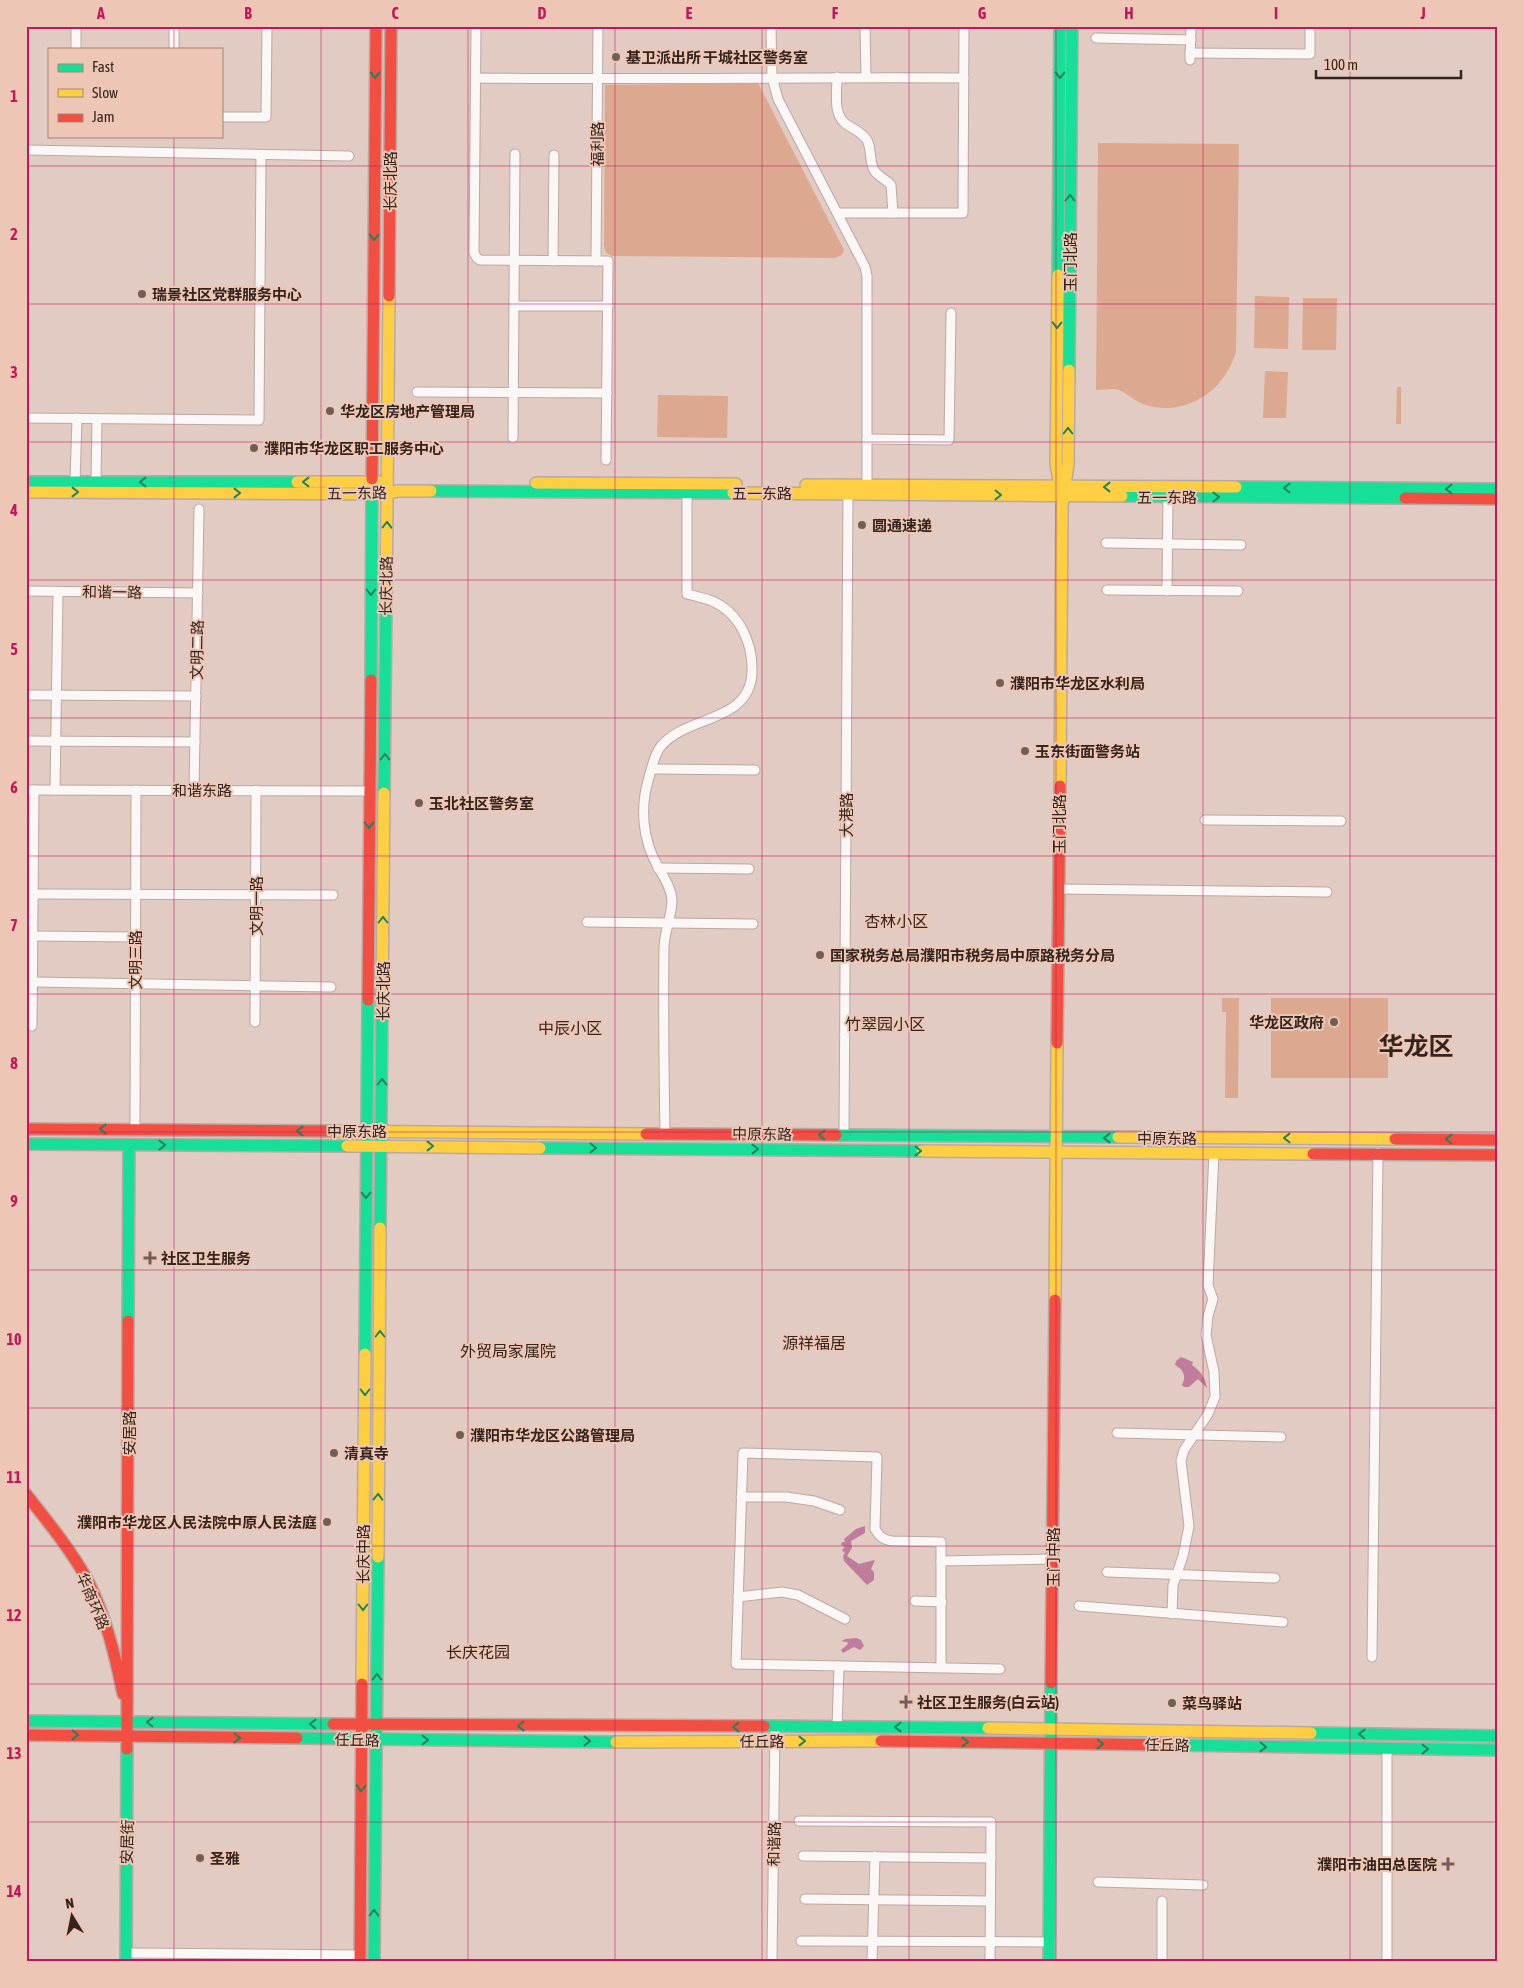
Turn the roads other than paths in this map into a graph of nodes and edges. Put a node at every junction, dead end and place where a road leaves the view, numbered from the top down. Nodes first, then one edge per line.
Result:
1 (76, 26) edge
2 (174, 26) edge
3 (267, 26) edge
4 (376, 26) edge
5 (391, 26) edge
6 (476, 26) edge
7 (598, 26) edge
8 (771, 26) edge
9 (866, 26) edge
10 (964, 26) edge
11 (1060, 26) edge
12 (1072, 26) edge
13 (1191, 26) edge
14 (1310, 26) edge
15 (1096, 38) dead end
16 (1191, 40) junction
17 (76, 48) edge
18 (174, 48) edge
19 (772, 77) junction
20 (837, 77) junction
21 (866, 77) junction
22 (476, 78) junction
23 (964, 78) junction
24 (598, 79) junction
25 (222, 117) edge
26 (26, 150) edge
27 (515, 154) dead end
28 (261, 155) junction
29 (554, 155) dead end
30 (349, 156) dead end
31 (838, 213) junction
32 (893, 213) junction
33 (515, 260) junction
34 (553, 261) junction
35 (596, 261) junction
36 (514, 306) junction
37 (608, 306) junction
38 (951, 313) dead end
39 (417, 392) dead end
40 (514, 393) junction
41 (607, 394) junction
42 (26, 418) edge
43 (77, 418) junction
44 (97, 419) junction
45 (513, 438) dead end
46 (867, 439) junction
47 (606, 460) dead end
48 (26, 482) edge
49 (75, 482) junction
50 (96, 482) junction
51 (372, 488) junction
52 (387, 488) junction
53 (1498, 489) edge
54 (867, 490) junction
55 (1062, 490) junction
56 (26, 492) edge
57 (687, 493) junction
58 (848, 494) junction
59 (1168, 497) junction
60 (1498, 499) edge
61 (198, 509) dead end
62 (1106, 543) dead end
63 (1168, 544) junction
64 (1241, 545) dead end
65 (1107, 590) dead end
66 (26, 591) edge
67 (1167, 591) junction
68 (1238, 591) dead end
69 (58, 592) junction
70 (198, 593) junction
71 (26, 695) edge
72 (57, 695) junction
73 (196, 696) junction
74 (26, 742) edge
75 (56, 742) junction
76 (195, 742) junction
77 (652, 769) junction
78 (755, 770) dead end
79 (30, 790) edge
80 (56, 790) junction
81 (136, 790) junction
82 (194, 790) junction
83 (256, 790) junction
84 (369, 791) junction
85 (1205, 820) dead end
86 (1341, 820) dead end
87 (658, 868) junction
88 (749, 869) dead end
89 (1059, 889) junction
90 (1327, 892) dead end
91 (33, 894) junction
92 (135, 894) junction
93 (256, 895) junction
94 (333, 895) dead end
95 (587, 922) dead end
96 (668, 923) junction
97 (753, 924) dead end
98 (33, 936) junction
99 (135, 937) junction
100 (33, 982) junction
101 (135, 984) junction
102 (255, 986) junction
103 (331, 987) dead end
104 (255, 1022) dead end
105 (32, 1026) dead end
106 (26, 1128) edge
107 (135, 1129) junction
108 (367, 1131) junction
109 (382, 1131) junction
110 (665, 1134) junction
111 (844, 1135) junction
112 (1056, 1137) junction
113 (1498, 1140) edge
114 (26, 1144) edge
115 (129, 1145) junction
116 (366, 1146) junction
117 (382, 1146) junction
118 (1056, 1152) junction
119 (1214, 1153) junction
120 (1378, 1153) junction
121 (1498, 1155) edge
122 (1117, 1433) dead end
123 (1193, 1435) junction
124 (1281, 1437) dead end
125 (26, 1494) edge
126 (742, 1497) junction
127 (840, 1510) dead end
128 (1053, 1559) junction
129 (941, 1561) junction
130 (1107, 1572) dead end
131 (1177, 1574) junction
132 (1276, 1578) dead end
133 (738, 1597) junction
134 (916, 1601) dead end
135 (942, 1602) junction
136 (1079, 1606) dead end
137 (1172, 1614) junction
138 (846, 1619) dead end
139 (1284, 1622) dead end
140 (1372, 1657) dead end
141 (839, 1666) junction
142 (941, 1668) junction
143 (1000, 1669) dead end
144 (26, 1721) edge
145 (128, 1722) junction
146 (362, 1725) junction
147 (377, 1725) junction
148 (775, 1727) junction
149 (837, 1727) junction
150 (1052, 1730) junction
151 (26, 1735) edge
152 (128, 1736) junction
153 (1498, 1736) edge
154 (362, 1740) junction
155 (376, 1740) junction
156 (775, 1741) junction
157 (1051, 1743) junction
158 (1387, 1749) junction
159 (1498, 1750) edge
160 (798, 1821) dead end
161 (803, 1856) dead end
162 (875, 1856) junction
163 (991, 1858) junction
164 (1098, 1882) dead end
165 (1203, 1885) dead end
166 (805, 1899) dead end
167 (873, 1900) junction
168 (990, 1901) junction
169 (1162, 1902) dead end
170 (801, 1941) dead end
171 (872, 1942) junction
172 (990, 1942) junction
173 (1050, 1942) junction
174 (126, 1957) edge
175 (360, 1959) edge
176 (374, 1962) edge
177 (772, 1962) edge
178 (872, 1962) edge
179 (990, 1962) edge
180 (1050, 1962) edge
181 (1162, 1962) edge
182 (1387, 1962) edge

1 - 17 street
2 - 18 street
3 - 25 street
4 -> 51 street, 长庆北路
5 - 52 street, 长庆北路
6 - 22 street
7 - 24 street, 福利路
8 - 19 street
9 - 21 street
10 - 23 street
11 -> 55 street, 玉门北路
55 -> 12 street, 玉门北路
13 - 16 street
14 - 16 street
15 - 16 street
19 - 20 street
19 - 24 street
19 - 31 street
20 - 21 street
20 - 32 street
21 - 23 street
22 - 24 street
22 - 33 street
23 - 32 street
24 - 35 street, 福利路
26 - 28 street
27 - 33 street
28 - 30 street
28 - 44 street
29 - 34 street
31 - 32 street
31 - 46 street
33 - 34 street
33 - 36 street
34 - 35 street
35 - 37 street
36 - 37 street
36 - 40 street
37 - 41 street
38 - 46 street
39 - 40 street
40 - 41 street
40 - 45 street
41 - 47 street
42 - 43 street
43 - 44 street
43 - 49 street
44 - 50 street
46 - 54 street
48 - 49 street, 五一东路
49 - 50 street, 五一东路
51 -> 50 street, 五一东路
51 - 52 street, 五一东路
56 -> 51 street, 五一东路
51 -> 84 street, 长庆北路
52 - 54 street, 五一东路
52 - 57 street, 五一东路
109 -> 52 street, 长庆北路
53 -> 55 street, 五一东路
54 - 55 street, 五一东路
54 - 58 street, 五一东路
55 - 59 street, 五一东路
55 - 89 street, 玉门北路
57 - 58 street, 五一东路
57 - 77 street
58 - 111 street, 大港路
59 -> 60 street, 五一东路
59 - 63 street
61 - 70 street, 文明二路
62 - 63 street
63 - 64 street
63 - 67 street
65 - 67 street
66 - 69 street, 和谐一路
67 - 68 street
69 - 70 street, 和谐一路
69 - 72 street
70 - 73 street, 文明二路
71 - 72 street
72 - 73 street
72 - 75 street
73 - 76 street, 文明二路
74 - 75 street
75 - 76 street
75 - 80 street
76 - 82 street, 文明二路
77 - 78 street
77 - 87 street
79 - 80 street, 和谐东路
79 - 91 street
80 - 81 street, 和谐东路
81 - 82 street, 和谐东路
81 - 92 street, 文明三路
82 - 83 street, 和谐东路
83 - 84 street, 和谐东路
83 - 93 street, 文明一路
84 -> 108 street, 长庆北路
85 - 86 street
87 - 88 street
87 - 96 street
89 - 90 street
89 - 112 street, 玉门北路
91 - 92 street
91 - 98 street
92 - 93 street
92 - 99 street, 文明三路
93 - 94 street
93 - 102 street, 文明一路
95 - 96 street
96 - 97 street
96 - 110 street
98 - 99 street
98 - 100 street
99 - 101 street, 文明三路
100 - 101 street
100 - 105 street
101 - 102 street
101 - 107 street, 文明三路
102 - 103 street
102 - 104 street, 文明一路
107 -> 106 street, 中原东路
108 -> 107 street, 中原东路
108 - 109 street, 中原东路
108 - 116 street, 长庆北路
109 - 110 street, 中原东路
109 - 117 street, 长庆北路
111 -> 110 street, 中原东路
111 - 112 street, 中原东路
113 -> 112 street, 中原东路
112 - 118 street, 玉门北路
114 - 115 street, 中原东路
115 -> 116 street, 中原东路
115 - 145 street, 安居路
116 - 117 street, 中原东路
116 -> 146 street, 长庆中路
117 -> 118 street, 中原东路
147 -> 117 street, 长庆中路
118 - 119 street, 中原东路
118 - 128 street, 玉门中路
119 - 120 street, 中原东路
119 - 123 street
120 - 121 street, 中原东路
120 - 140 street
122 - 123 street
123 - 124 street
123 - 131 street
125 - 145 street, 华商环路
126 - 127 street
126 - 129 street
126 - 133 street
128 - 129 street
128 - 150 street, 玉门中路
129 - 135 street
130 - 131 street
131 - 132 street
131 - 137 street
133 - 138 street
133 - 141 street
134 - 135 street
135 - 142 street
136 - 137 street
137 - 139 street
141 - 142 street
141 - 149 street
142 - 143 street
144 - 145 street, 任丘路
146 -> 145 street, 任丘路
145 - 152 street, 安居街
146 - 147 street, 任丘路
146 - 154 street, 长庆中路
148 -> 147 street, 任丘路
147 - 155 street, 长庆中路
148 - 149 street, 任丘路
148 - 156 street, 和谐路
150 -> 149 street, 任丘路
153 -> 150 street, 任丘路
150 - 157 street, 玉门中路
151 -> 152 street, 任丘路
152 -> 154 street, 任丘路
152 - 174 street, 安居街
154 - 155 street, 任丘路
154 -> 175 street, 长庆中路
155 -> 156 street, 任丘路
176 -> 155 street, 长庆中路
156 -> 157 street, 任丘路
156 - 177 street, 和谐路
157 -> 158 street, 任丘路
157 - 173 street, 玉门中路
158 -> 159 street, 任丘路
158 - 182 street
160 - 163 street
161 - 162 street
162 - 163 street
162 - 167 street
163 - 168 street
164 - 165 street
166 - 167 street
167 - 168 street
167 - 171 street
168 - 172 street
169 - 181 street
170 - 171 street
171 - 172 street
171 - 178 street
172 - 173 street
172 - 179 street
173 - 180 street, 玉门中路
174 - 175 street

